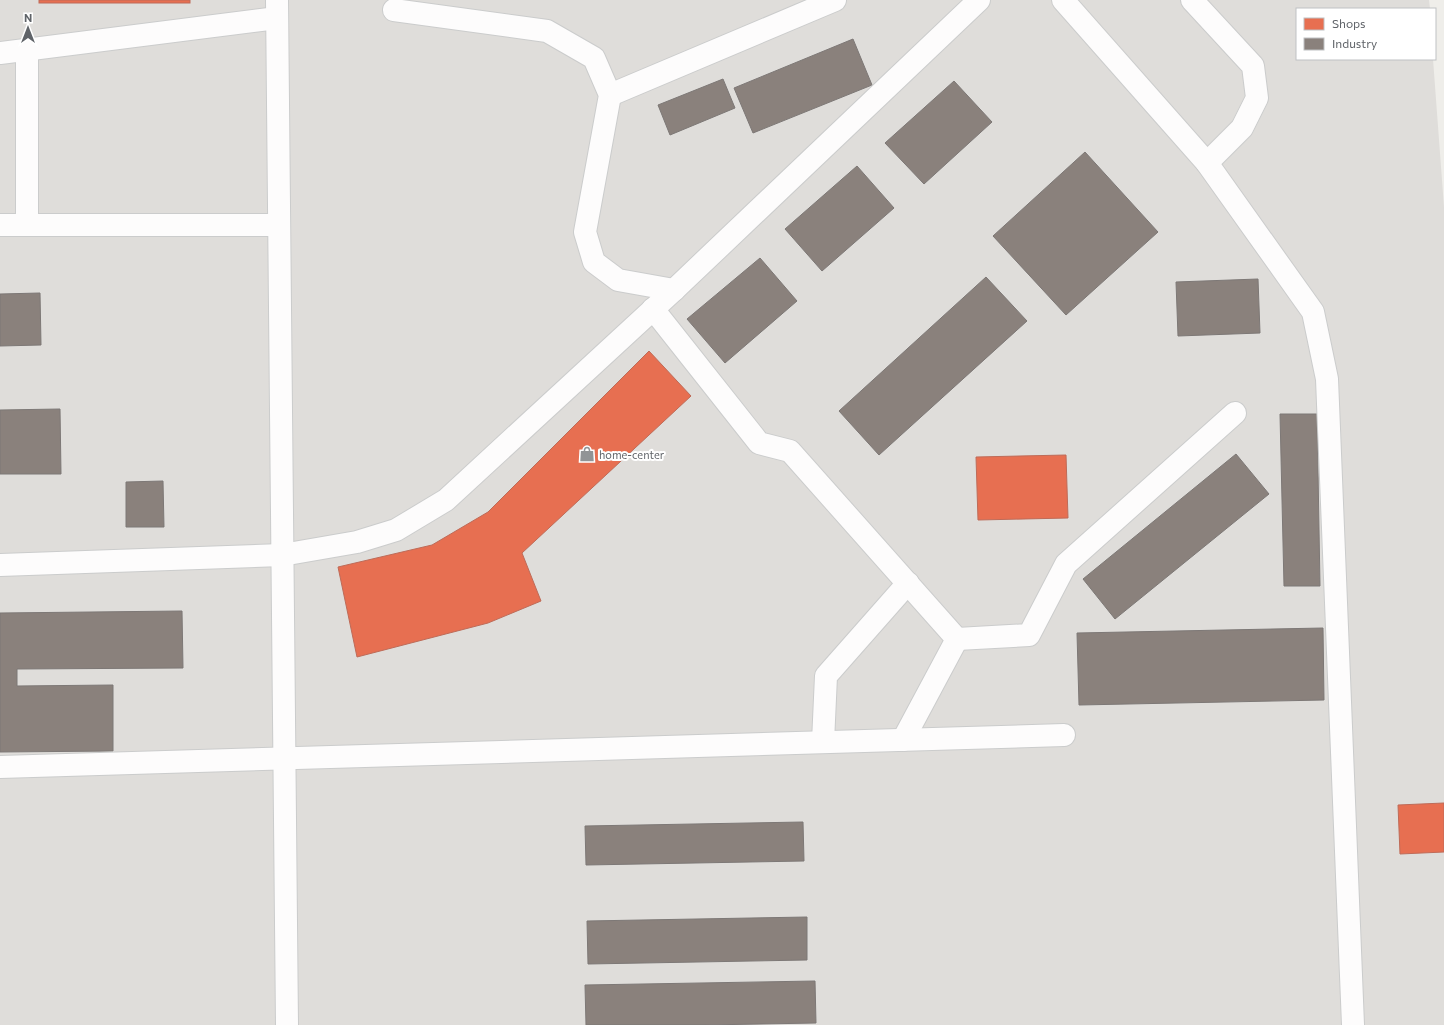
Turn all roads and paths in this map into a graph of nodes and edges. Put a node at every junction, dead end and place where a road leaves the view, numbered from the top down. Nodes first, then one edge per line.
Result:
1 (835, 0) edge
2 (979, 0) edge
3 (1063, 0) edge
4 (1192, 0) edge
5 (277, 9) edge
6 (394, 10) dead end
7 (27, 49) junction
8 (0, 52) edge
9 (610, 95) junction
10 (1207, 163) junction
11 (0, 225) edge
12 (27, 225) junction
13 (279, 226) junction
14 (674, 290) junction
15 (653, 309) junction
16 (1235, 413) dead end
17 (282, 555) junction
18 (0, 565) edge
19 (908, 583) junction
20 (957, 639) junction
21 (1064, 735) dead end
22 (903, 740) junction
23 (823, 742) junction
24 (284, 758) junction
25 (0, 767) edge
26 (287, 1025) edge
27 (1353, 1025) edge

1 - 9 street
2 - 14 street
3 - 10 street
4 - 10 street
5 - 7 street
5 - 13 street
6 - 9 street
7 - 8 street
7 - 12 street
9 - 14 street
10 - 27 street
11 - 12 street
12 - 13 street
13 - 17 street
14 - 15 street
15 - 17 street
15 - 19 street
16 - 20 street
17 - 18 street
17 - 24 street
19 - 20 street
19 - 23 street
20 - 22 street
21 - 22 street
22 - 23 street
23 - 24 street
24 - 25 street
24 - 26 street

